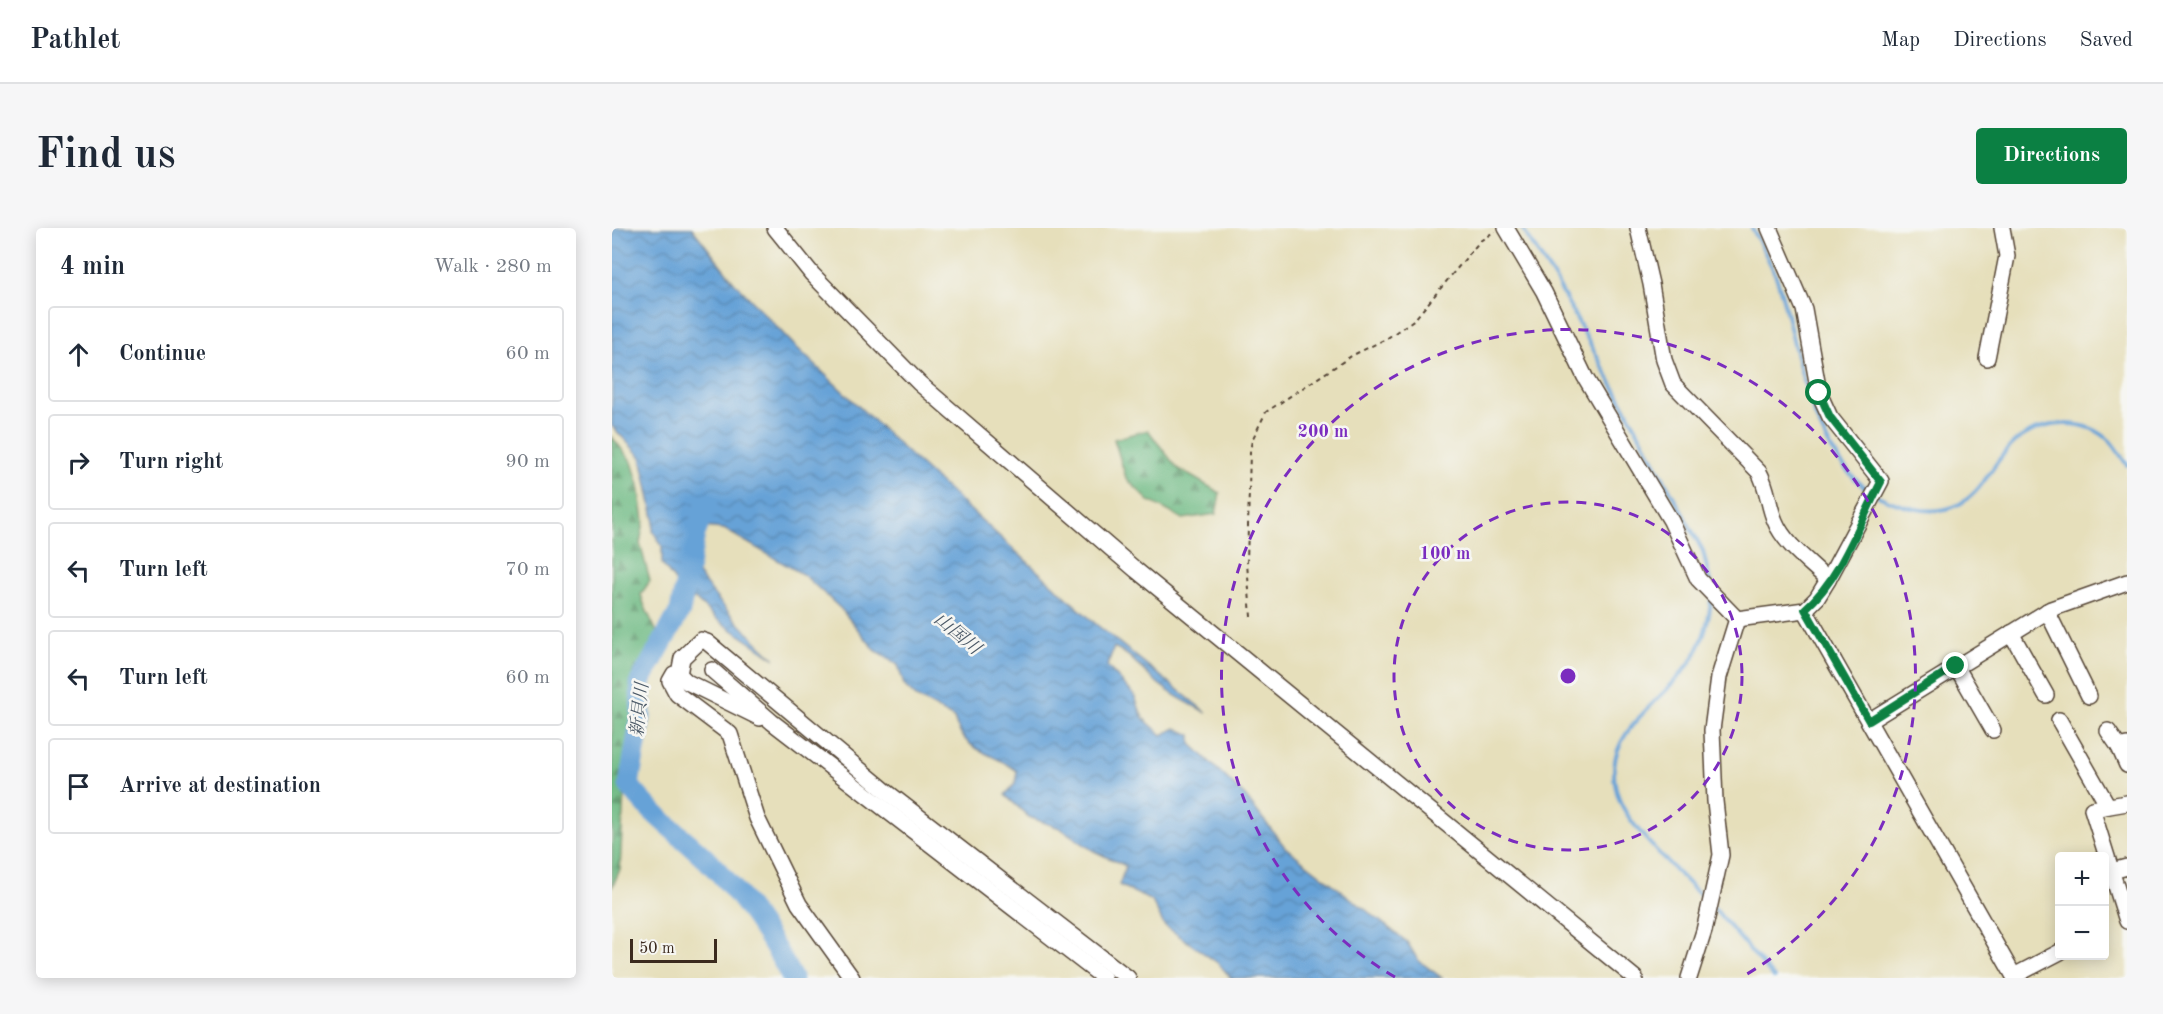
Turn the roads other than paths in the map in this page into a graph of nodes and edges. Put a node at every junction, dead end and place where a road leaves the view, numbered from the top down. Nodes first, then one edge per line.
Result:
1 (775, 228) edge
2 (1506, 228) edge
3 (1638, 228) edge
4 (1769, 228) edge
5 (2002, 228) edge
6 (1987, 358) dead end
7 (1828, 580) junction
8 (2127, 582) edge
9 (1805, 609) junction
10 (2048, 611) junction
11 (1737, 619) junction
12 (2011, 633) junction
13 (1956, 666) junction
14 (712, 670) dead end
15 (679, 674) junction
16 (2046, 695) dead end
17 (2089, 696) dead end
18 (2059, 720) dead end
19 (1869, 721) junction
20 (772, 722) junction
21 (1994, 730) dead end
22 (2108, 731) dead end
23 (2123, 746) edge
24 (2127, 765) edge
25 (2127, 802) edge
26 (2108, 806) junction
27 (2119, 869) edge
28 (2127, 921) edge
29 (2055, 955) edge
30 (2014, 977) edge
31 (852, 978) edge
32 (1104, 978) edge
33 (1128, 978) edge
34 (1635, 978) edge
35 (1689, 978) edge

1 - 34 street
2 - 11 street
3 - 7 street
4 - 7 street
5 - 6 street
7 - 9 street
8 - 10 street
9 - 11 street
9 - 19 street
10 - 12 street
10 - 17 street
11 - 35 street
12 - 13 street
12 - 16 street
13 - 19 street
13 - 21 street
14 - 20 street
15 - 20 street
15 - 31 street
15 - 33 street
18 - 26 street
19 - 30 street
20 - 32 street
22 - 23 street
23 - 24 street
25 - 26 street
26 - 27 street
27 - 28 street
29 - 30 street

